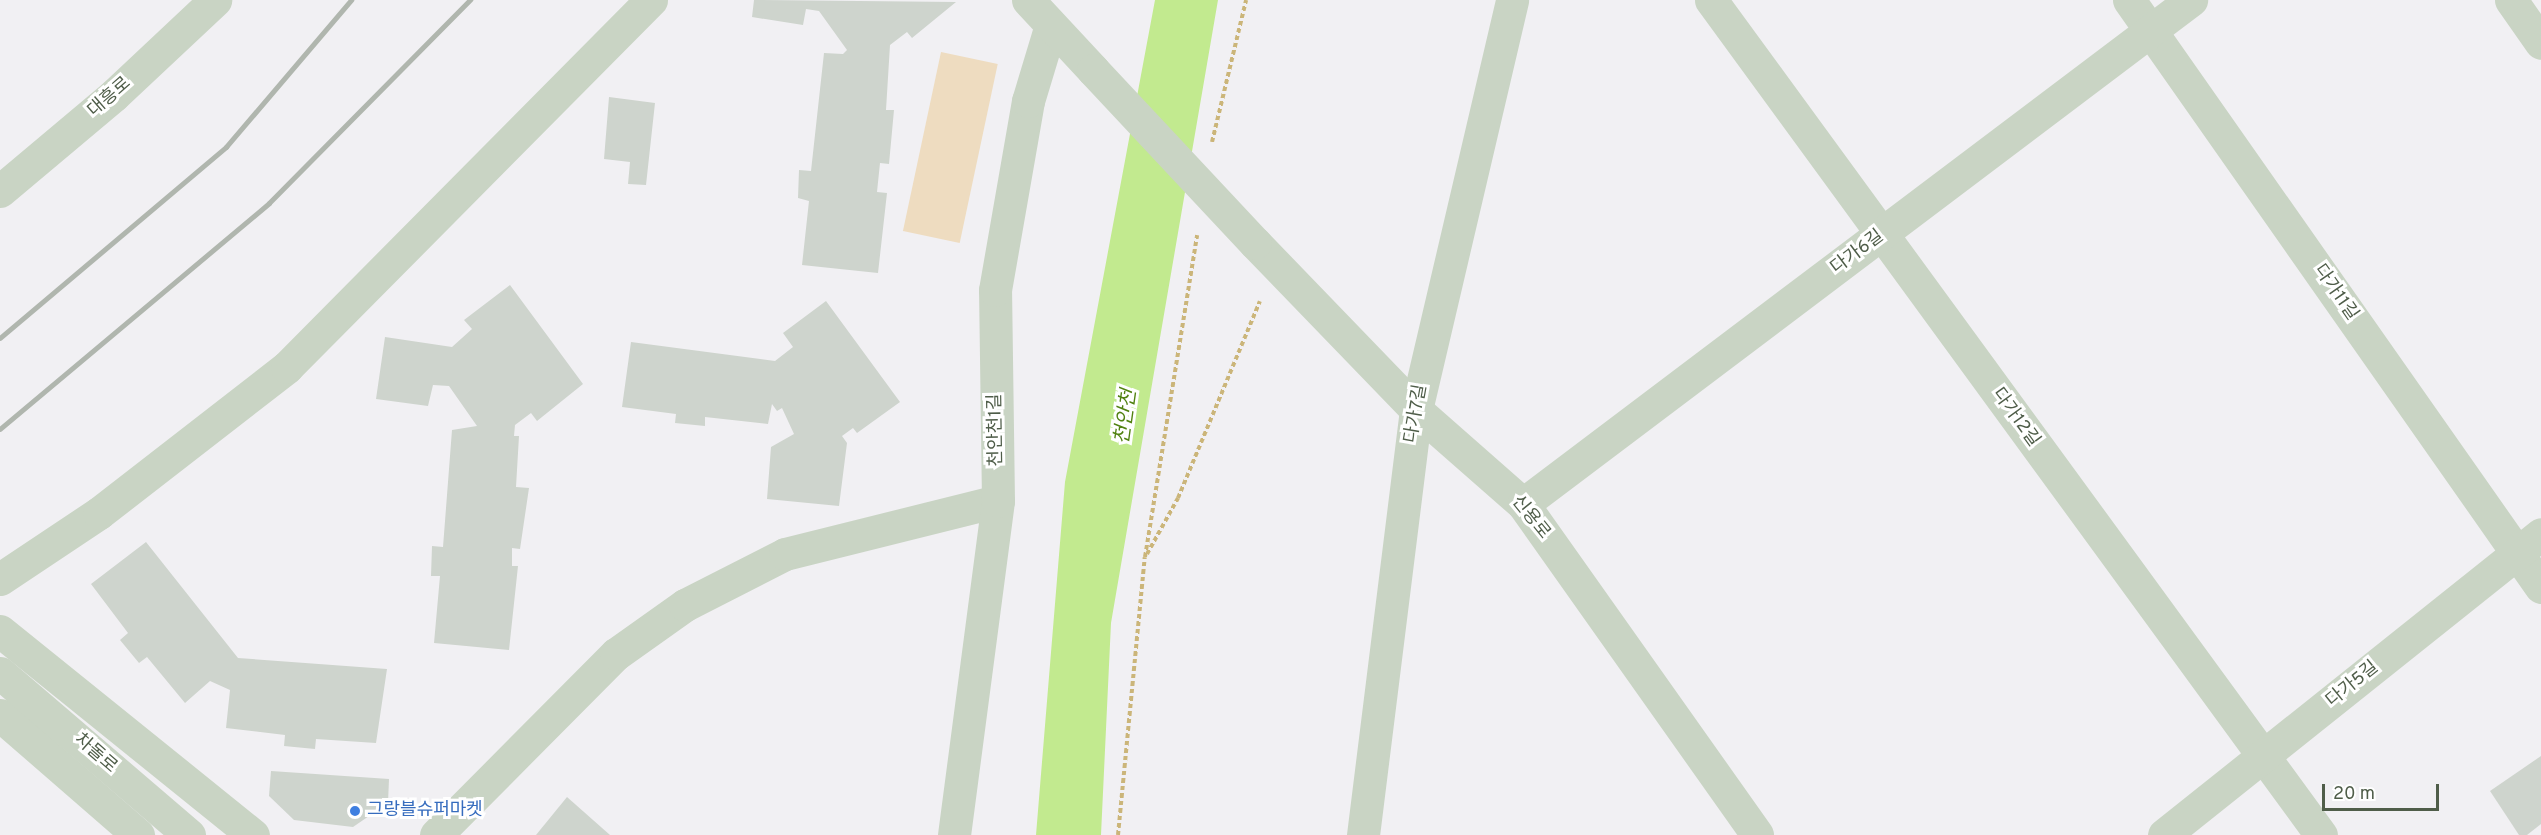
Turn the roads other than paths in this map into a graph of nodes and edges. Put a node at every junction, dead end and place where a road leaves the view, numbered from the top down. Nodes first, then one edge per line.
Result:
1 (215, 0) edge
2 (651, 0) edge
3 (1028, 0) edge
4 (1512, 0) edge
5 (1711, 0) edge
6 (2129, 0) edge
7 (2191, 0) edge
8 (2511, 0) edge
9 (1050, 28) junction
10 (2150, 28) junction
11 (2541, 43) edge
12 (0, 191) edge
13 (1881, 235) junction
14 (1416, 410) junction
15 (998, 501) junction
16 (1523, 504) junction
17 (2529, 544) edge
18 (0, 579) edge
19 (2541, 587) edge
20 (0, 632) edge
21 (0, 673) edge
22 (0, 715) edge
23 (2263, 756) junction
24 (1364, 822) edge
25 (138, 835) edge
26 (189, 835) edge
27 (253, 835) edge
28 (436, 835) edge
29 (954, 835) edge
30 (1384, 835) edge
31 (1757, 835) edge
32 (2164, 835) edge
33 (2321, 835) edge

1 - 12 street, 대흥로
2 - 18 street
3 - 9 street, 신용로
4 - 14 street, 다가7길
5 - 13 street, 다가12길
6 - 10 street, 다가11길
7 - 10 street, 다가6길
8 - 11 street
9 - 14 street, 신용로, bridge
9 - 15 street, 천안천1길
10 - 13 street, 다가6길
10 - 17 street, 다가11길
13 - 16 street, 다가6길
13 - 23 street, 다가12길
14 - 16 street, 신용로
14 - 24 street, 다가7길
15 - 28 street
15 - 29 street, 천안천1길
16 - 31 street, 신용로
17 - 19 street, 다가11길
17 - 23 street, 다가5길
20 - 27 street
21 - 26 street, 차돌로
22 - 25 street
23 - 32 street, 다가5길
23 - 33 street, 다가12길
24 - 30 street

